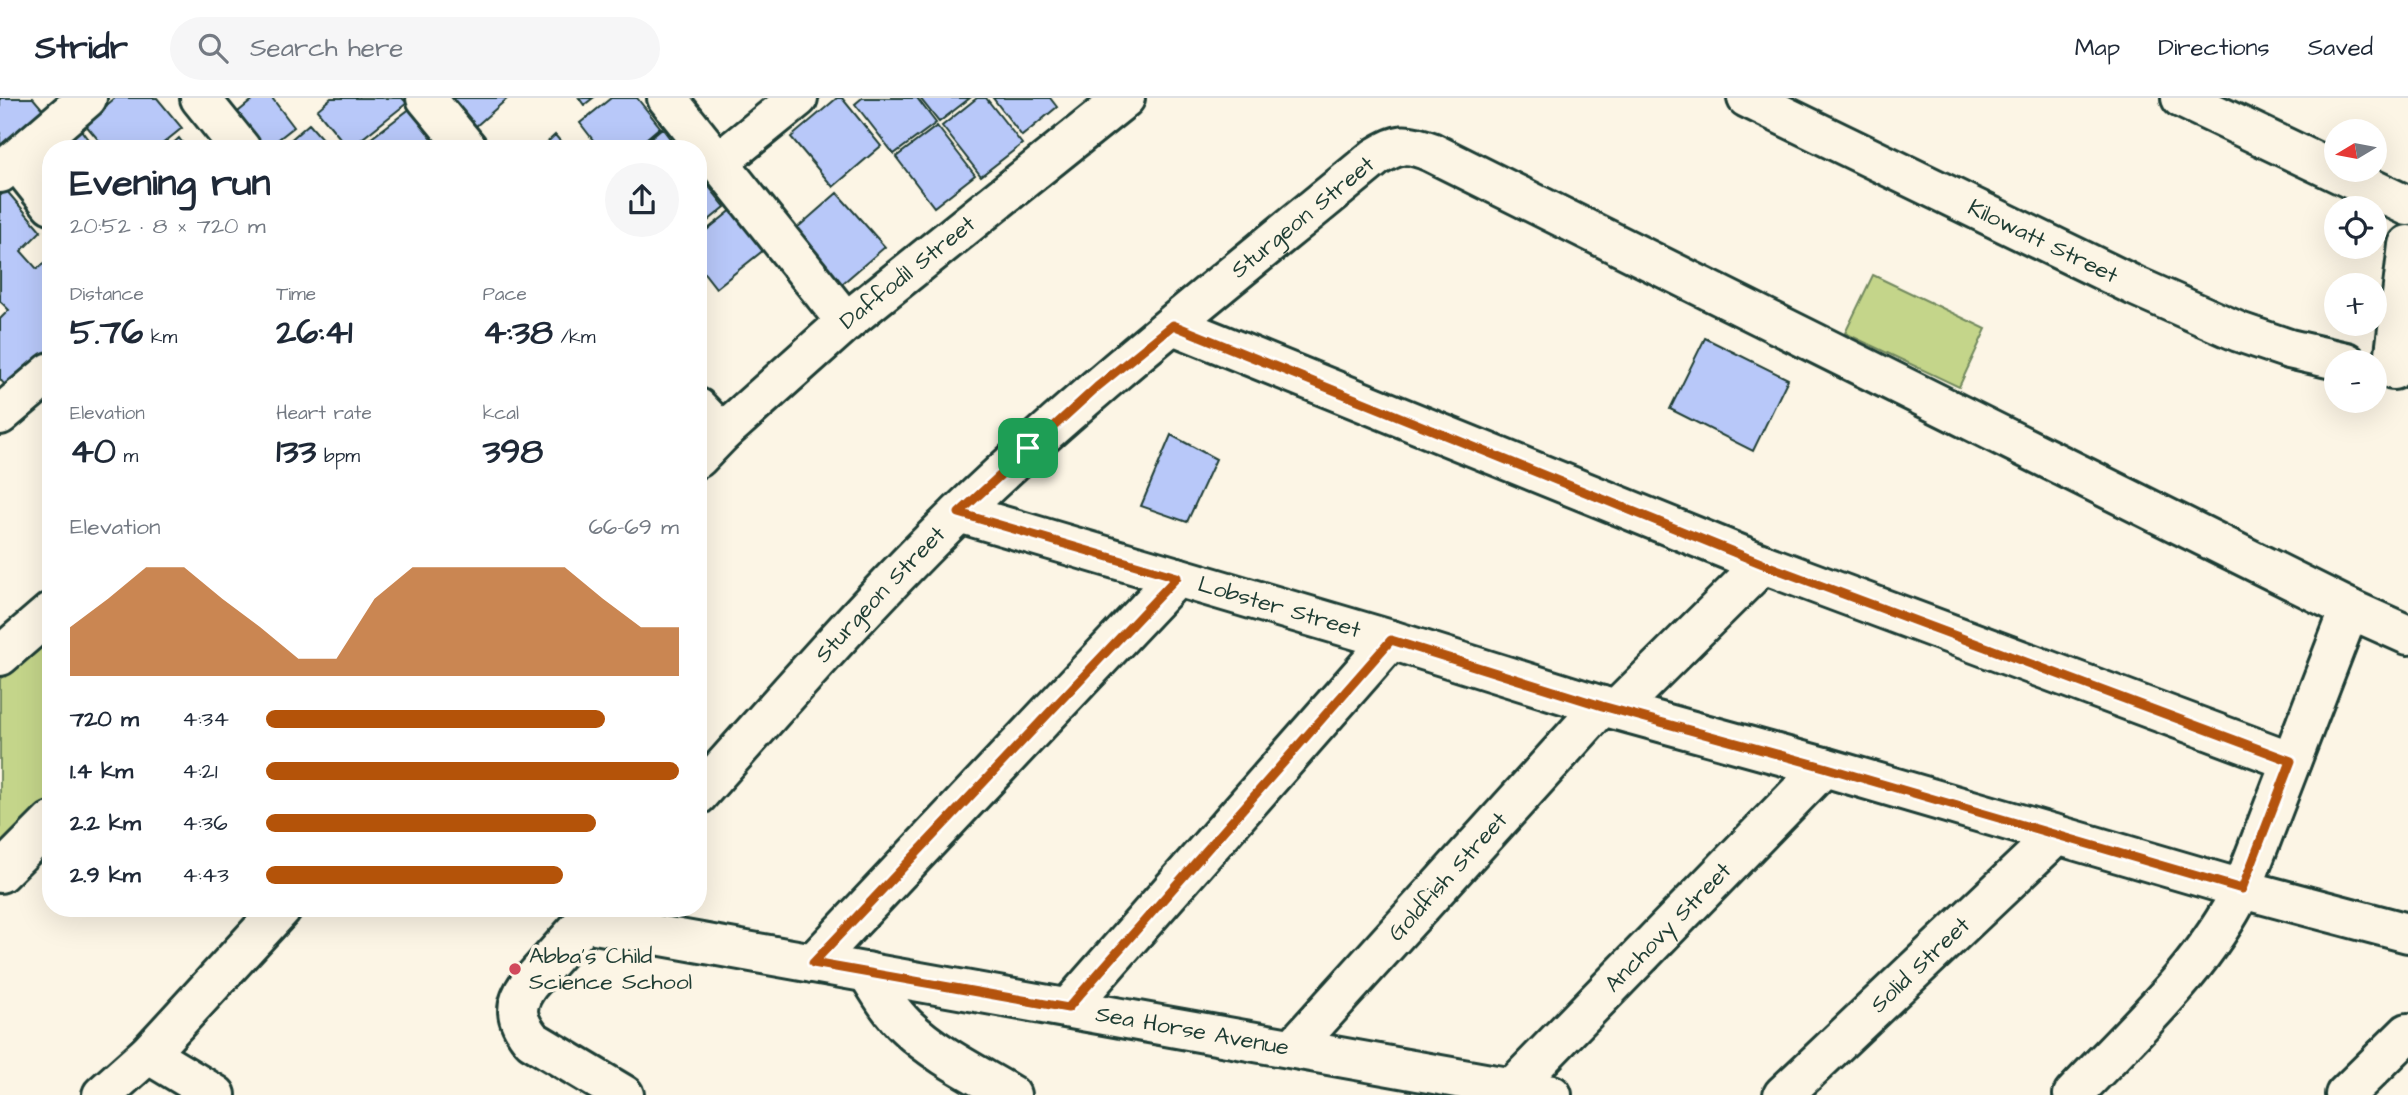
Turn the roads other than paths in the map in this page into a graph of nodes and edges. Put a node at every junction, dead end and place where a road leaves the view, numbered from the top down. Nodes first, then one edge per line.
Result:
1 (87, 98) edge
2 (200, 98) edge
3 (426, 98) edge
4 (667, 98) edge
5 (798, 98) edge
6 (1125, 98) edge
7 (1748, 98) edge
8 (2181, 98) edge
9 (234, 140) edge
10 (461, 140) edge
11 (701, 140) edge
12 (707, 147) edge
13 (719, 162) junction
14 (8, 167) edge
15 (42, 196) edge
16 (2408, 206) edge
17 (2408, 245) edge
18 (2405, 292) edge
19 (846, 322) junction
20 (1173, 325) junction
21 (2324, 357) edge
22 (2392, 369) edge
23 (42, 380) edge
24 (0, 415) edge
25 (707, 432) edge
26 (959, 513) junction
27 (1763, 564) junction
28 (1177, 577) junction
29 (2350, 609) junction
30 (42, 620) edge
31 (2408, 635) edge
32 (1391, 640) junction
33 (0, 656) edge
34 (1610, 708) junction
35 (2291, 761) junction
36 (1824, 767) junction
37 (707, 785) edge
38 (42, 831) edge
39 (2057, 835) junction
40 (0, 873) edge
41 (2242, 889) junction
42 (274, 917) edge
43 (589, 917) edge
44 (600, 917) edge
45 (2408, 933) edge
46 (813, 963) junction
47 (867, 972) junction
48 (1068, 1008) junction
49 (2408, 1033) edge
50 (1293, 1048) junction
51 (148, 1054) junction
52 (1512, 1088) junction
53 (102, 1095) edge
54 (216, 1095) edge
55 (624, 1095) edge
56 (1011, 1095) edge
57 (1552, 1095) edge
58 (1783, 1095) edge
59 (2073, 1095) edge
60 (2345, 1095) edge

1 - 14 street
2 - 9 street
3 - 10 street
4 - 11 street
5 - 13 street
6 - 19 street, Daffodil Street
7 - 21 street, Kilowatt Street
8 - 16 street
12 - 13 street
13 - 19 street
14 - 15 street
17 - 18 street
18 - 22 street
19 - 25 street, Daffodil Street
20 - 26 street, Sturgeon Street
20 - 27 street
20 - 29 street, Sturgeon Street
23 - 24 street
26 - 28 street, Lobster Street
26 - 37 street, Sturgeon Street
27 - 34 street, Goldfish Street
27 - 35 street
28 - 32 street, Lobster Street
28 - 46 street
29 - 31 street
29 - 35 street
30 - 33 street
32 - 34 street, Lobster Street
32 - 48 street
34 - 36 street, Lobster Street
34 - 50 street, Goldfish Street
35 - 41 street
36 - 39 street, Lobster Street
36 - 52 street, Anchovy Street
38 - 40 street
39 - 41 street, Lobster Street
39 - 58 street, Solid Street
41 - 45 street, Lobster Street
41 - 59 street
42 - 51 street
43 - 55 street
44 - 46 street, Sea Horse Avenue
46 - 47 street, Sea Horse Avenue
47 - 48 street, Sea Horse Avenue
47 - 56 street
48 - 50 street, Sea Horse Avenue
49 - 60 street
50 - 52 street, Sea Horse Avenue
51 - 53 street
51 - 54 street
52 - 57 street, Sea Horse Avenue

